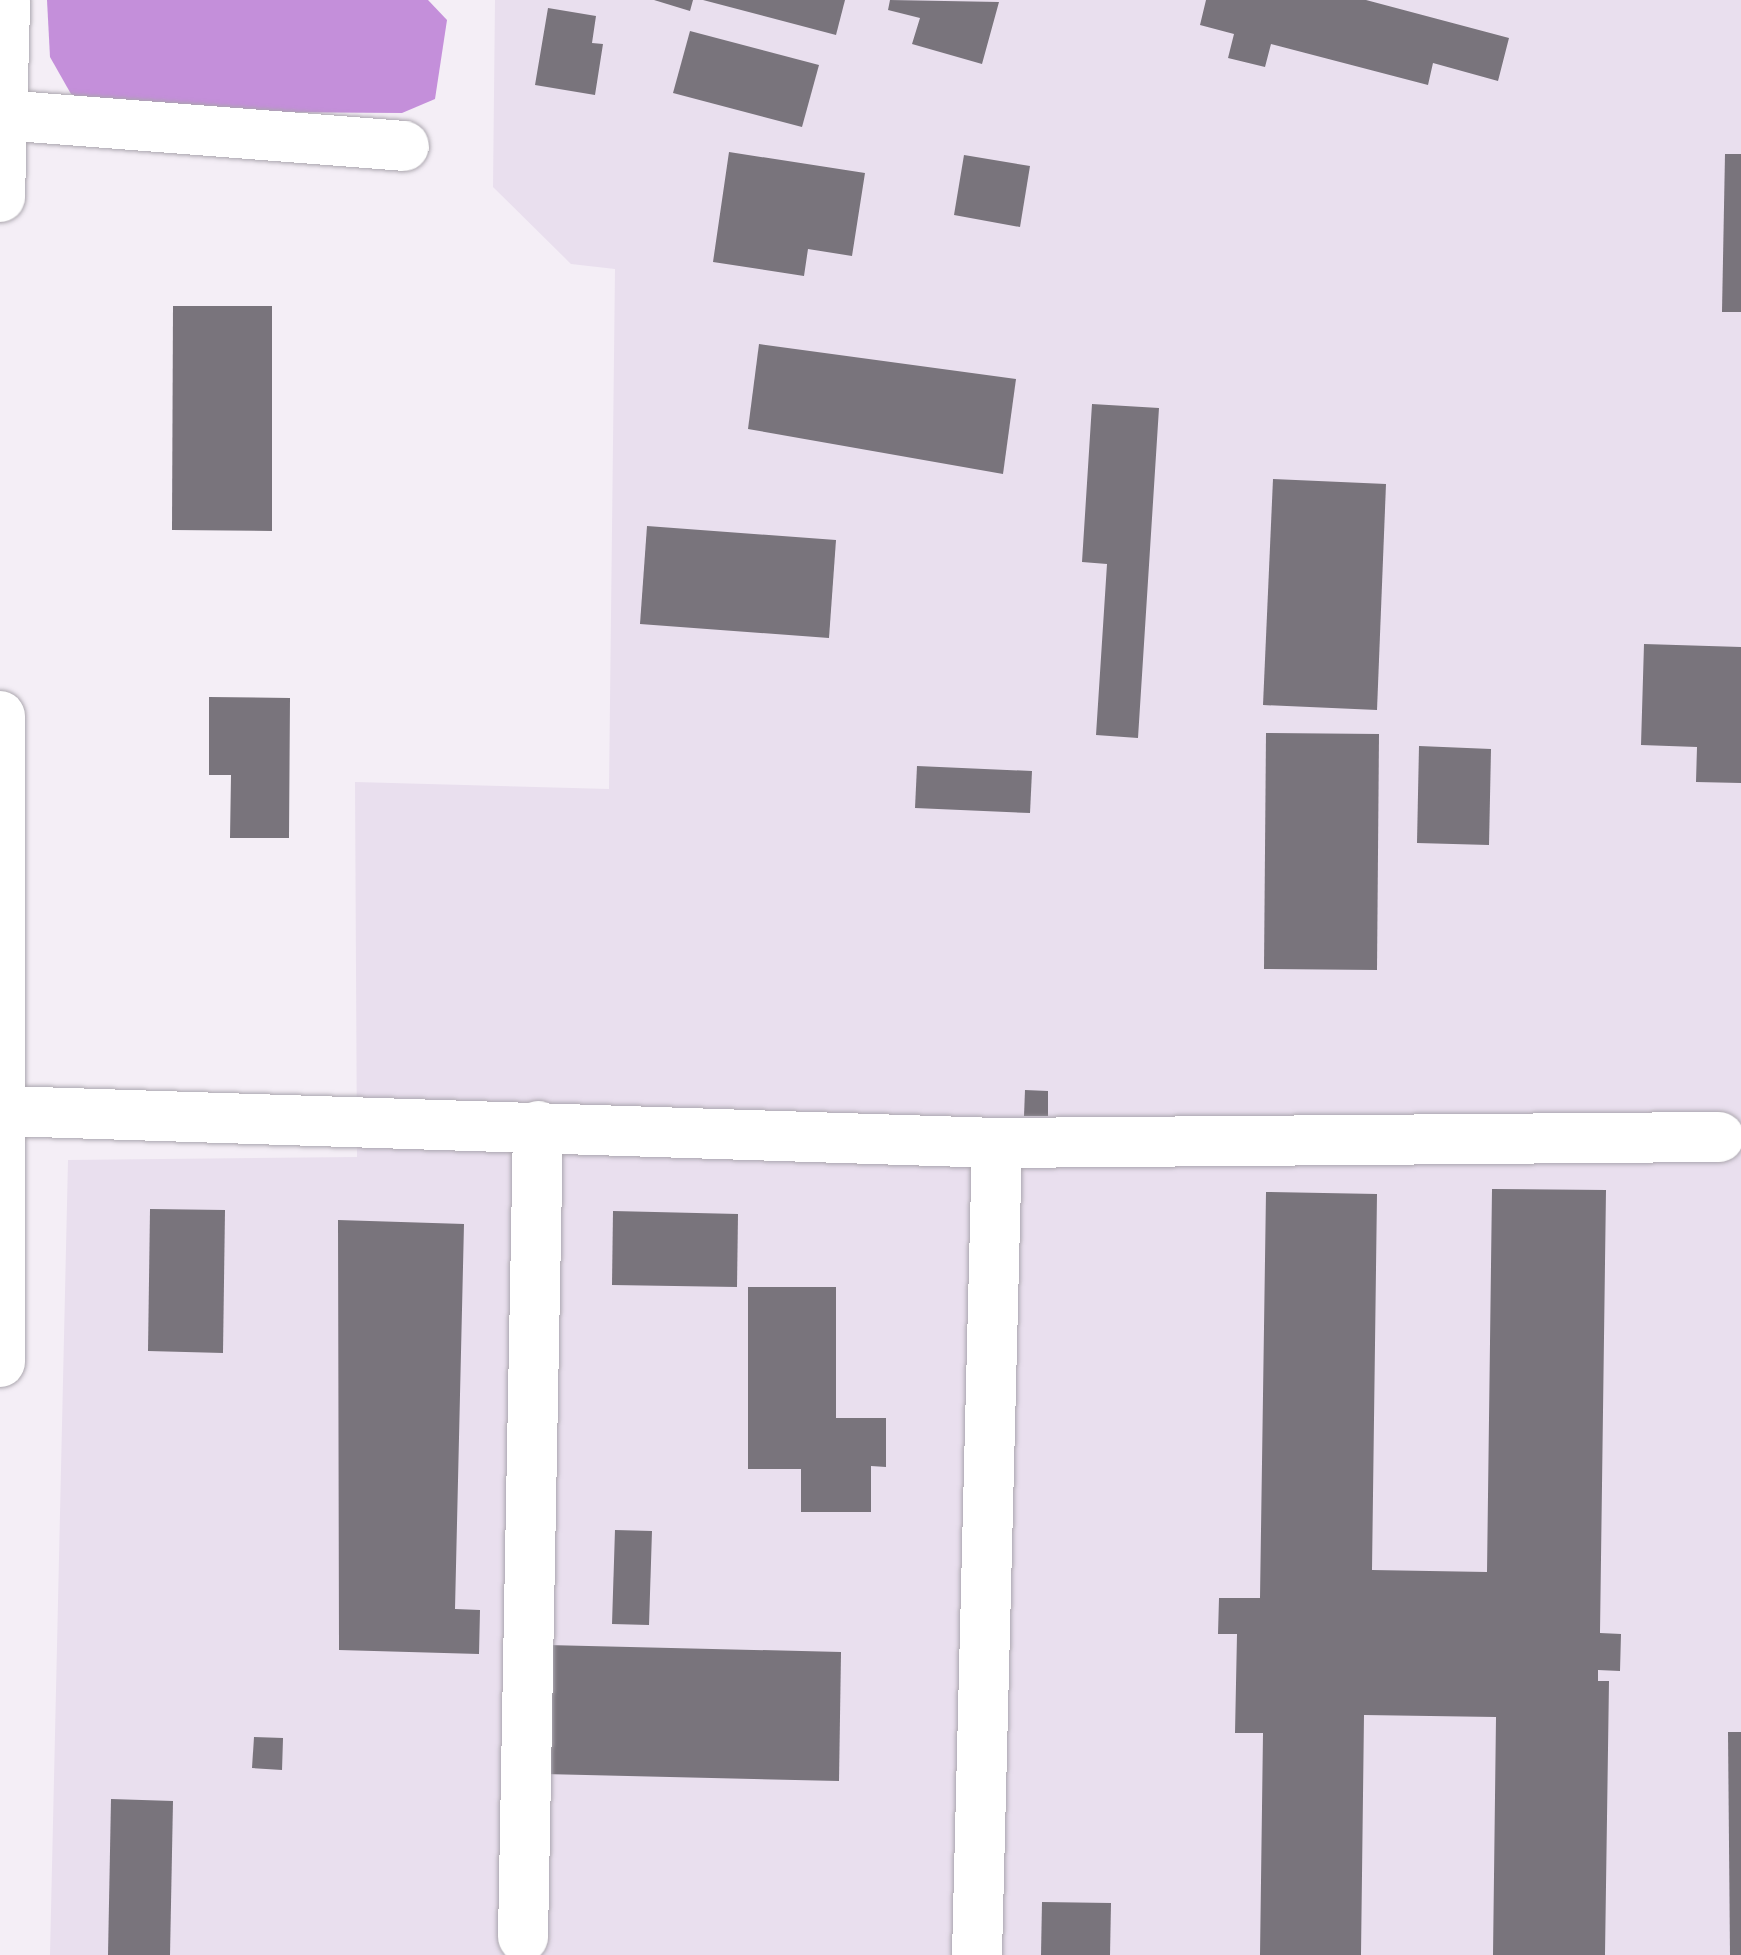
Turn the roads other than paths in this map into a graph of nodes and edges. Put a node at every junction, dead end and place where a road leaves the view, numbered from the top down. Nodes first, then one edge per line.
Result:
1 (5, 0) edge
2 (2, 116) edge
3 (404, 146) dead end
4 (0, 196) edge
5 (0, 716) edge
6 (6, 1110) junction
7 (538, 1126) junction
8 (1719, 1137) dead end
9 (997, 1143) junction
10 (0, 1362) edge
11 (523, 1937) dead end
12 (977, 1955) edge

1 - 2 street
2 - 3 street
2 - 4 street
5 - 6 street
6 - 7 street
6 - 10 street
7 - 9 street
7 - 11 street
8 - 9 street
9 - 12 street

